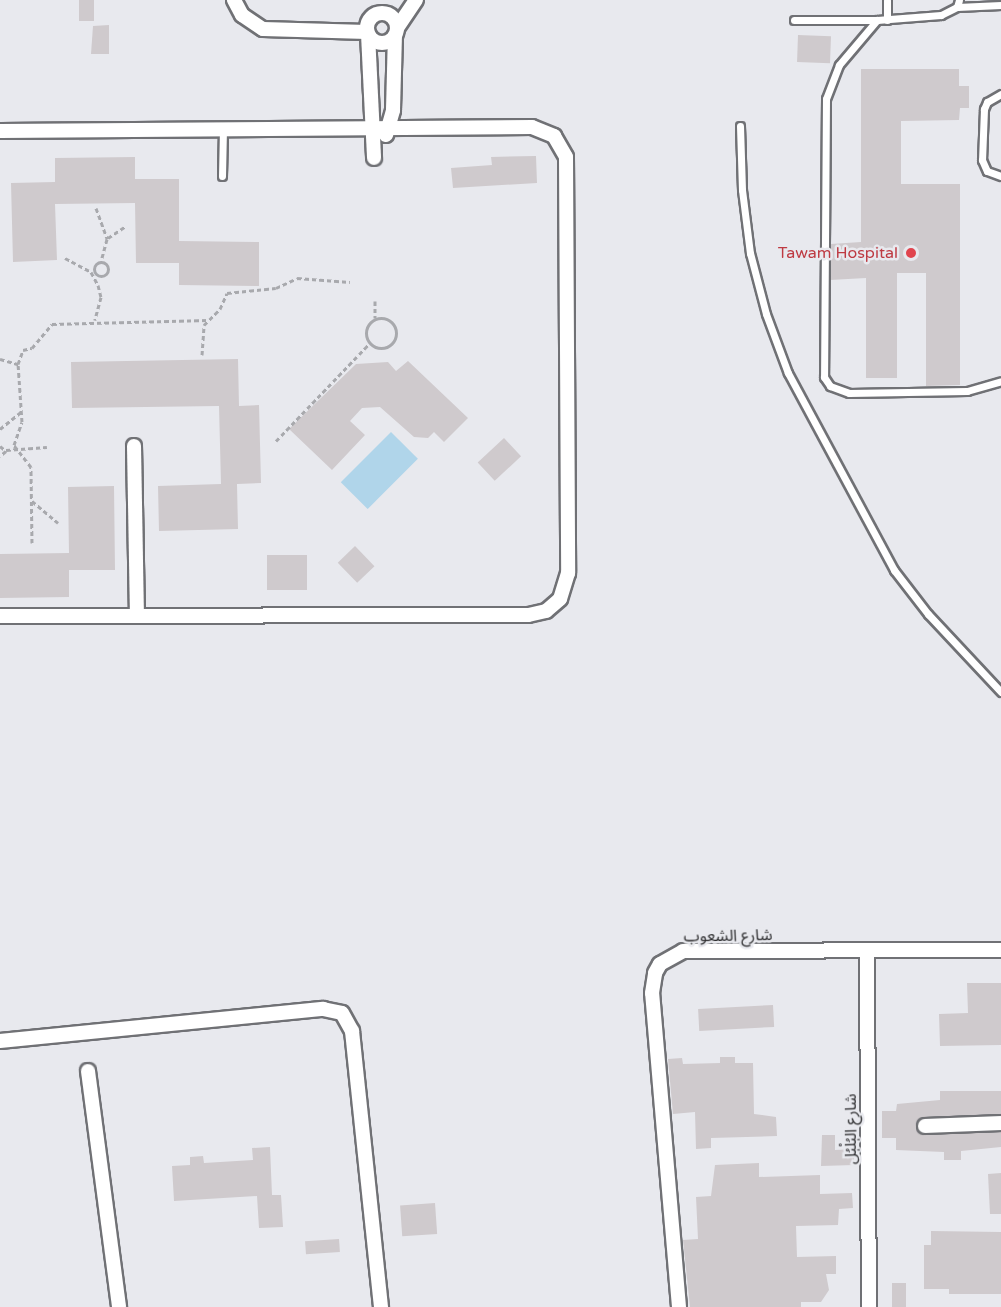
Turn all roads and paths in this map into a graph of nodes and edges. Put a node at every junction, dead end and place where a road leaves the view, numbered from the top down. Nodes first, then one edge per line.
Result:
1 (234, 0) edge
2 (415, 0) edge
3 (887, 0) edge
4 (958, 3) edge
5 (1001, 5) edge
6 (387, 14) junction
7 (794, 20) dead end
8 (877, 20) junction
9 (887, 20) junction
10 (368, 29) junction
11 (396, 32) junction
12 (1001, 94) edge
13 (740, 126) dead end
14 (382, 128) junction
15 (223, 130) junction
16 (0, 131) edge
17 (378, 158) dead end
18 (222, 176) dead end
19 (1001, 176) edge
20 (96, 208) dead end
21 (126, 226) dead end
22 (107, 239) junction
23 (65, 258) dead end
24 (101, 261) junction
25 (102, 276) junction
26 (350, 282) dead end
27 (98, 285) junction
28 (375, 301) dead end
29 (375, 318) junction
30 (95, 320) junction
31 (208, 320) junction
32 (369, 344) junction
33 (202, 355) dead end
34 (0, 359) edge
35 (18, 364) junction
36 (1001, 381) edge
37 (21, 412) junction
38 (0, 429) edge
39 (276, 441) dead end
40 (0, 446) edge
41 (134, 446) dead end
42 (47, 447) dead end
43 (16, 449) junction
44 (6, 450) junction
45 (0, 456) edge
46 (31, 500) junction
47 (58, 523) dead end
48 (32, 543) dead end
49 (137, 615) junction
50 (0, 616) edge
51 (1001, 692) edge
52 (1001, 950) edge
53 (867, 951) junction
54 (0, 1041) edge
55 (88, 1071) dead end
56 (1001, 1123) edge
57 (925, 1126) dead end
58 (119, 1307) edge
59 (381, 1307) edge
60 (679, 1307) edge
61 (869, 1307) edge

1 - 10 street
2 - 6 street
2 - 11 street
3 - 9 lane
4 - 5 lane
4 - 9 lane
6 - 10 street
6 - 11 street
7 - 8 lane
8 - 9 lane
8 - 36 lane
10 - 11 street
10 - 14 street
11 - 14 street
12 - 19 lane
13 - 51 lane
14 - 15 street
14 - 17 street
14 - 49 street
15 - 16 street
15 - 18 lane
20 - 22 path
21 - 22 path
22 - 24 path
23 - 27 path
24 - 25 path
24 - 25 path
25 - 27 path
26 - 31 path
27 - 30 path
28 - 29 path
29 - 32 path
29 - 32 path
30 - 31 path
30 - 35 path
31 - 33 path
32 - 39 path
34 - 35 path
35 - 37 path
37 - 38 path
37 - 43 path
40 - 44 path
41 - 49 street
42 - 43 path
43 - 44 path
43 - 46 path
44 - 45 path
46 - 47 path
46 - 48 path
49 - 50 street
52 - 53 street, شارع الشعوب
53 - 60 street, شارع الشعوب
53 - 61 street, شارع البُلْبُل
54 - 59 street
55 - 58 street
56 - 57 street

